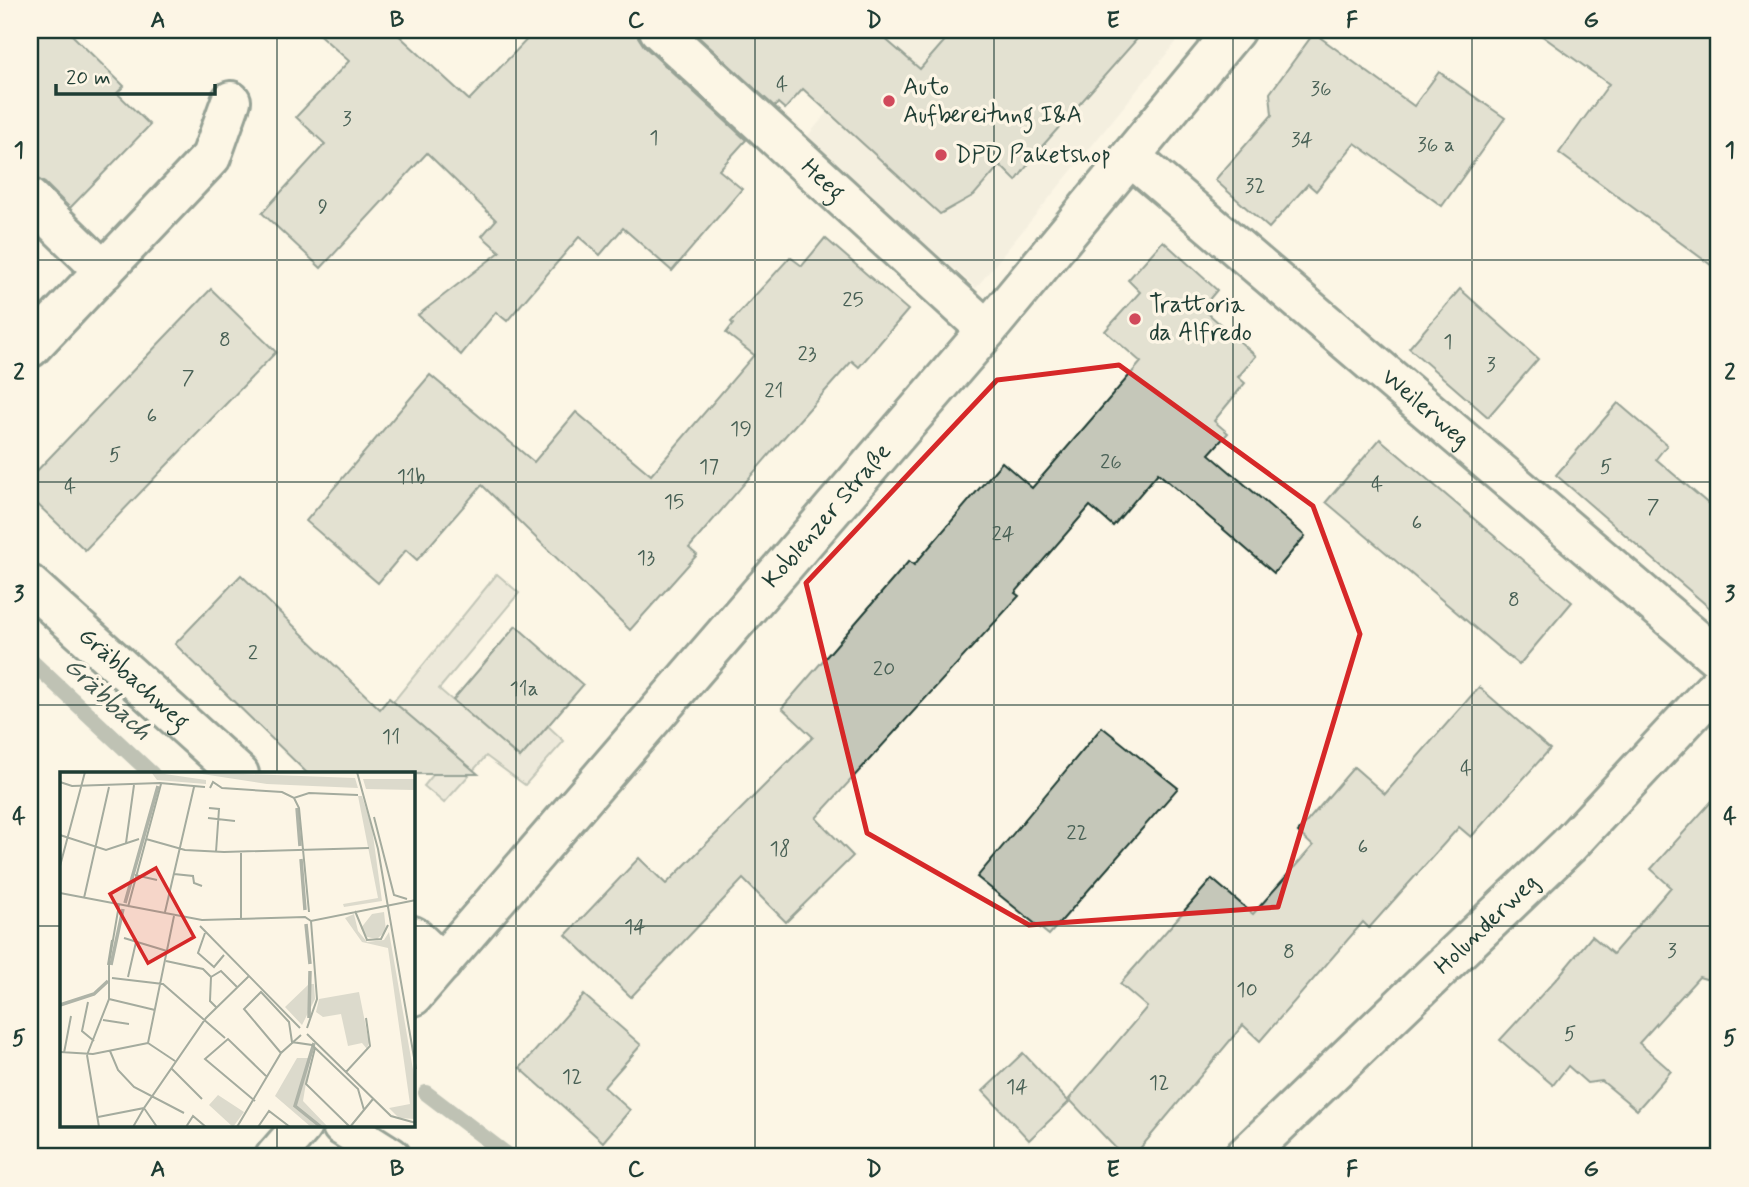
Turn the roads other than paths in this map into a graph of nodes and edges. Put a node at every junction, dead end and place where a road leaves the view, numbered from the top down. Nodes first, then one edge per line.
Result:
1 (659, 30) edge
2 (1235, 30) edge
3 (231, 101) dead end
4 (1131, 157) junction
5 (30, 200) edge
6 (104, 271) junction
7 (987, 330) junction
8 (30, 348) edge
9 (30, 585) edge
10 (1719, 659) edge
11 (1719, 684) edge
12 (237, 772) edge
13 (415, 938) edge
14 (442, 963) junction
15 (415, 994) edge
16 (300, 1128) edge
17 (345, 1128) edge
18 (275, 1157) edge
19 (391, 1157) edge
20 (1244, 1157) edge

1 - 7 street, Heeg
2 - 4 street, Koblenzer Straße
3 - 6 street
4 - 7 street, Koblenzer Straße
4 - 10 street, Weilerweg
5 - 6 street
6 - 8 street
7 - 14 street, Koblenzer Straße
9 - 12 street, Gräbbachweg
11 - 20 street, Holunderweg
13 - 14 street
14 - 15 street, Koblenzer Straße
16 - 18 street
17 - 19 street

